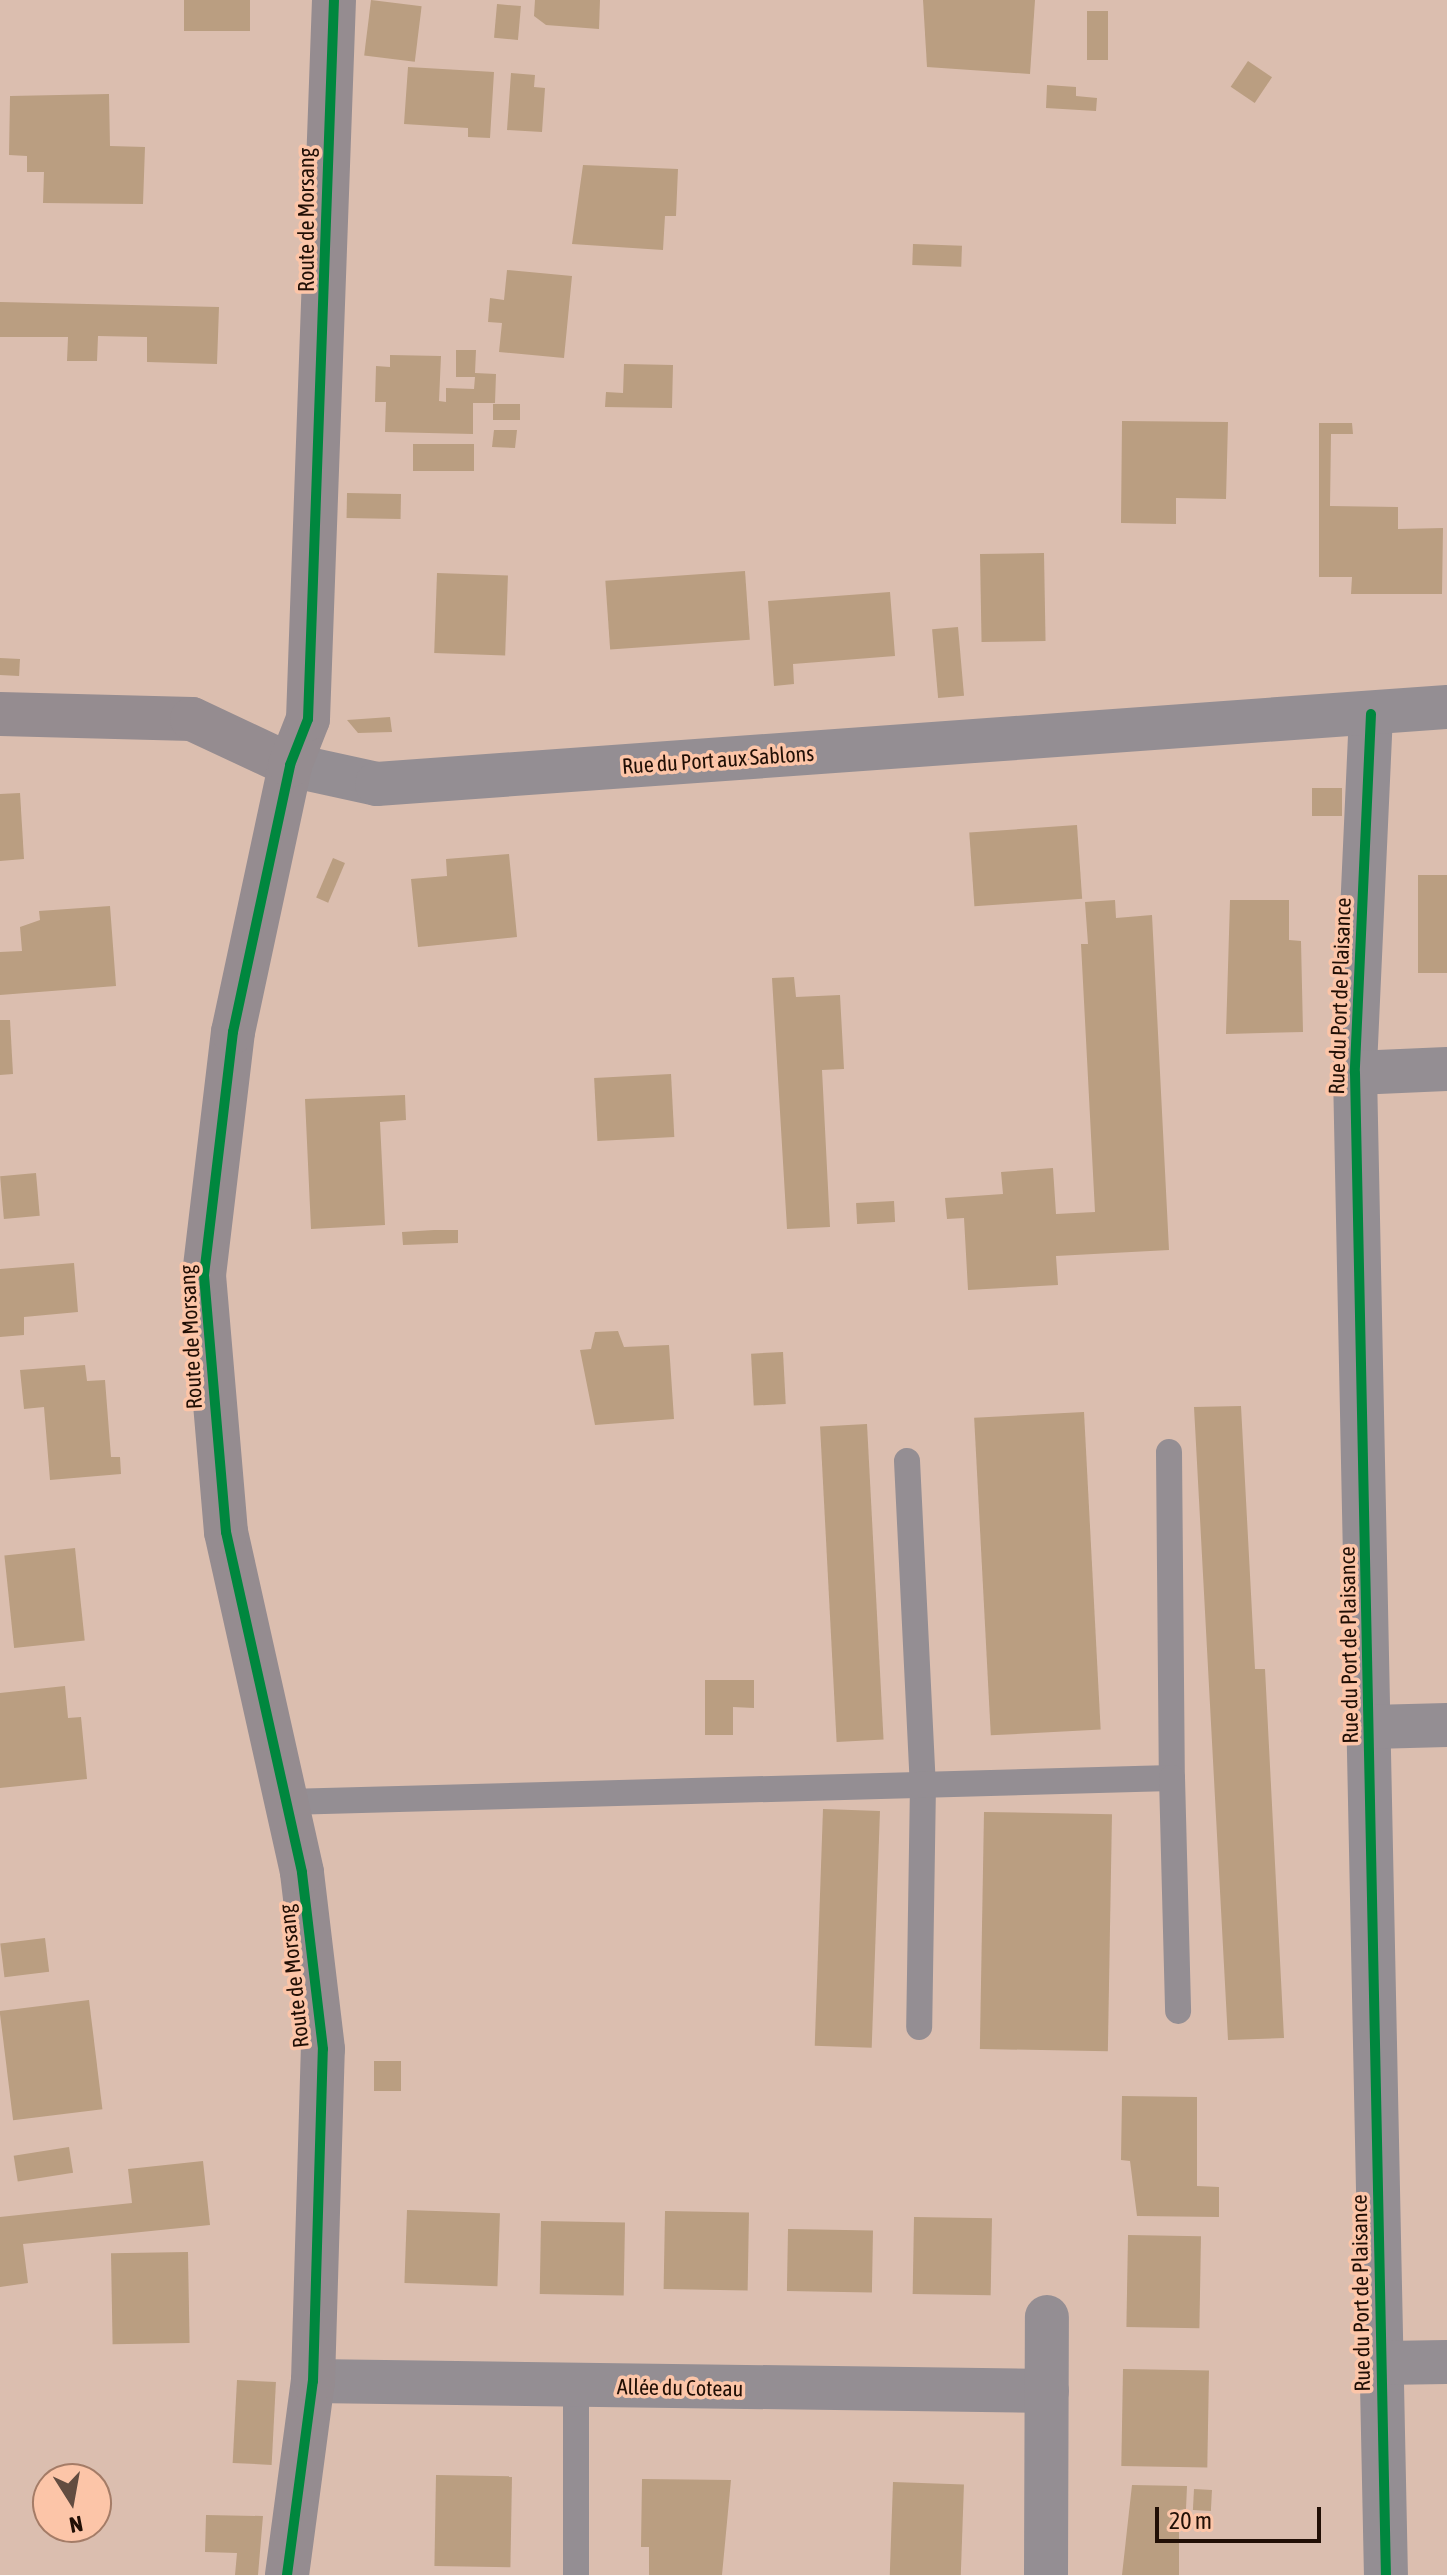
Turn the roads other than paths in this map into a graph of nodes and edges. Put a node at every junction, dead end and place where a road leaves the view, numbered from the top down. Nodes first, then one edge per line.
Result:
1 (334, 0) edge
2 (1447, 707) edge
3 (0, 714) edge
4 (1371, 714) junction
5 (290, 765) junction
6 (1447, 1069) edge
7 (1355, 1073) junction
8 (1169, 1452) dead end
9 (907, 1461) dead end
10 (1447, 1725) edge
11 (1372, 1727) junction
12 (1172, 1778) junction
13 (923, 1784) junction
14 (287, 1802) junction
15 (1178, 2011) dead end
16 (919, 2027) dead end
17 (1047, 2317) dead end
18 (1447, 2362) edge
19 (1382, 2363) junction
20 (313, 2381) junction
21 (576, 2387) junction
22 (1047, 2391) junction
23 (287, 2575) edge
24 (576, 2575) edge
25 (1046, 2575) edge
26 (1386, 2575) edge

1 - 5 street, Route de Morsang
2 - 4 street, Rue du Port aux Sablons
3 - 5 street, Rue du Port aux Sablons
4 - 5 street, Rue du Port aux Sablons
4 - 7 street, Rue du Port de Plaisance
5 - 14 street, Route de Morsang
6 - 7 street
7 - 11 street, Rue du Port de Plaisance
8 - 12 lane
9 - 13 lane
10 - 11 street
11 - 19 street, Rue du Port de Plaisance
12 - 13 lane
12 - 15 lane
13 - 14 lane
13 - 16 lane
14 - 20 street, Route de Morsang
17 - 22 street
18 - 19 street
19 - 26 street, Rue du Port de Plaisance
20 - 21 street, Allée du Coteau
20 - 23 street, Route de Morsang
21 - 22 street, Allée du Coteau
21 - 24 lane
22 - 25 street

